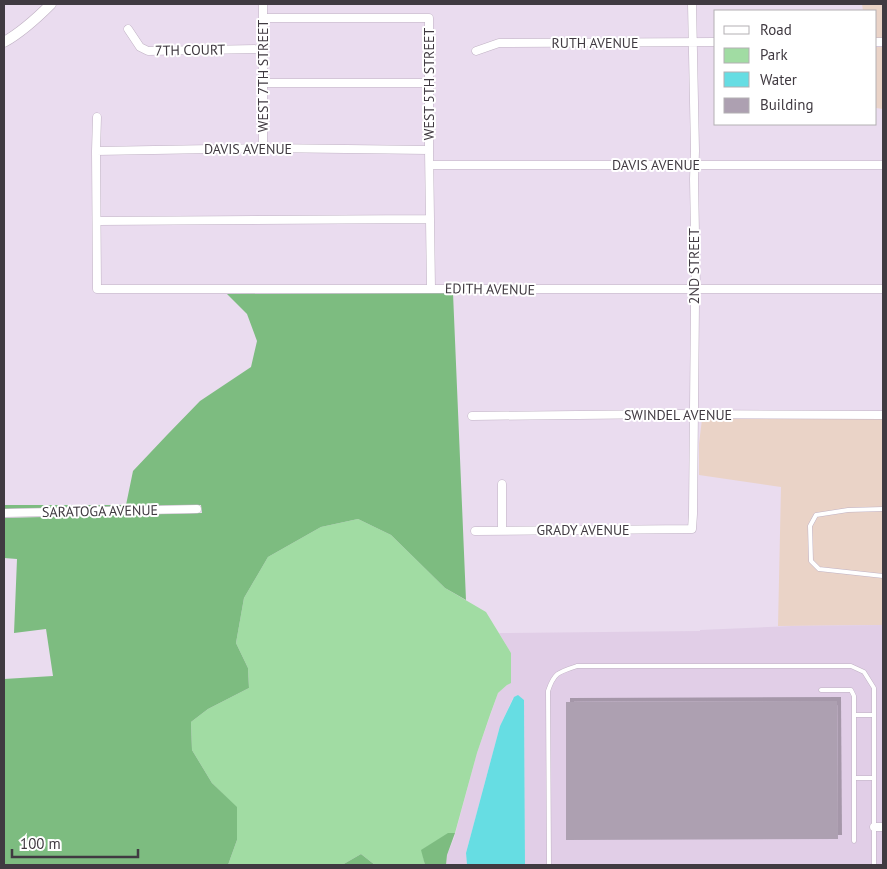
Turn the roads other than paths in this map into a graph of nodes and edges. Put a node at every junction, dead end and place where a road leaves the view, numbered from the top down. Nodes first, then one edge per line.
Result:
1 (51, 4) edge
2 (263, 4) edge
3 (692, 4) edge
4 (263, 18) junction
5 (128, 29) dead end
6 (4, 42) edge
7 (692, 42) junction
8 (714, 42) edge
9 (263, 49) junction
10 (476, 51) dead end
11 (263, 83) junction
12 (430, 83) junction
13 (97, 117) dead end
14 (263, 148) junction
15 (429, 150) junction
16 (96, 151) junction
17 (430, 165) junction
18 (695, 165) junction
19 (883, 165) edge
20 (430, 218) junction
21 (97, 221) junction
22 (431, 288) junction
23 (696, 289) junction
24 (883, 289) edge
25 (694, 414) junction
26 (883, 415) edge
27 (472, 416) dead end
28 (502, 484) dead end
29 (197, 509) dead end
30 (883, 509) edge
31 (4, 513) edge
32 (692, 529) joint
33 (475, 531) dead end
34 (502, 531) junction
35 (883, 576) edge
36 (822, 690) dead end
37 (854, 715) junction
38 (874, 715) junction
39 (854, 778) junction
40 (874, 778) junction
41 (874, 827) junction
42 (883, 827) edge
43 (854, 841) dead end
44 (549, 865) edge
45 (874, 865) edge

1 - 6 street
2 - 4 street, WEST 7TH STREET
3 - 7 street, 2ND STREET
4 - 9 street, WEST 7TH STREET
4 - 12 street, WEST 5TH STREET
5 - 9 street, 7TH COURT
7 - 8 street, RUTH AVENUE
7 - 10 street, RUTH AVENUE
7 - 18 street, 2ND STREET
9 - 11 street, WEST 7TH STREET
11 - 12 street
11 - 14 street, WEST 7TH STREET
12 - 15 street, WEST 5TH STREET
13 - 16 street
14 - 15 street, DAVIS AVENUE
14 - 16 street, DAVIS AVENUE
15 - 17 street, WEST 5TH STREET
16 - 21 street
17 - 18 street, DAVIS AVENUE
17 - 20 street
18 - 19 street, DAVIS AVENUE
18 - 23 street, 2ND STREET
20 - 21 street
20 - 22 street
21 - 22 street, EDITH AVENUE
22 - 23 street, EDITH AVENUE
23 - 24 street, EDITH AVENUE
23 - 25 street, 2ND STREET
25 - 26 street, SWINDEL AVENUE
25 - 27 street, SWINDEL AVENUE
25 - 32 street, 2ND STREET
28 - 34 street
29 - 31 street, SARATOGA AVENUE
30 - 35 lane
32 - 34 street, GRADY AVENUE
33 - 34 street, GRADY AVENUE
36 - 37 lane
37 - 38 lane
37 - 39 lane
38 - 40 lane
38 - 44 lane
39 - 40 lane
39 - 43 lane
40 - 41 lane
41 - 42 street
41 - 45 lane

